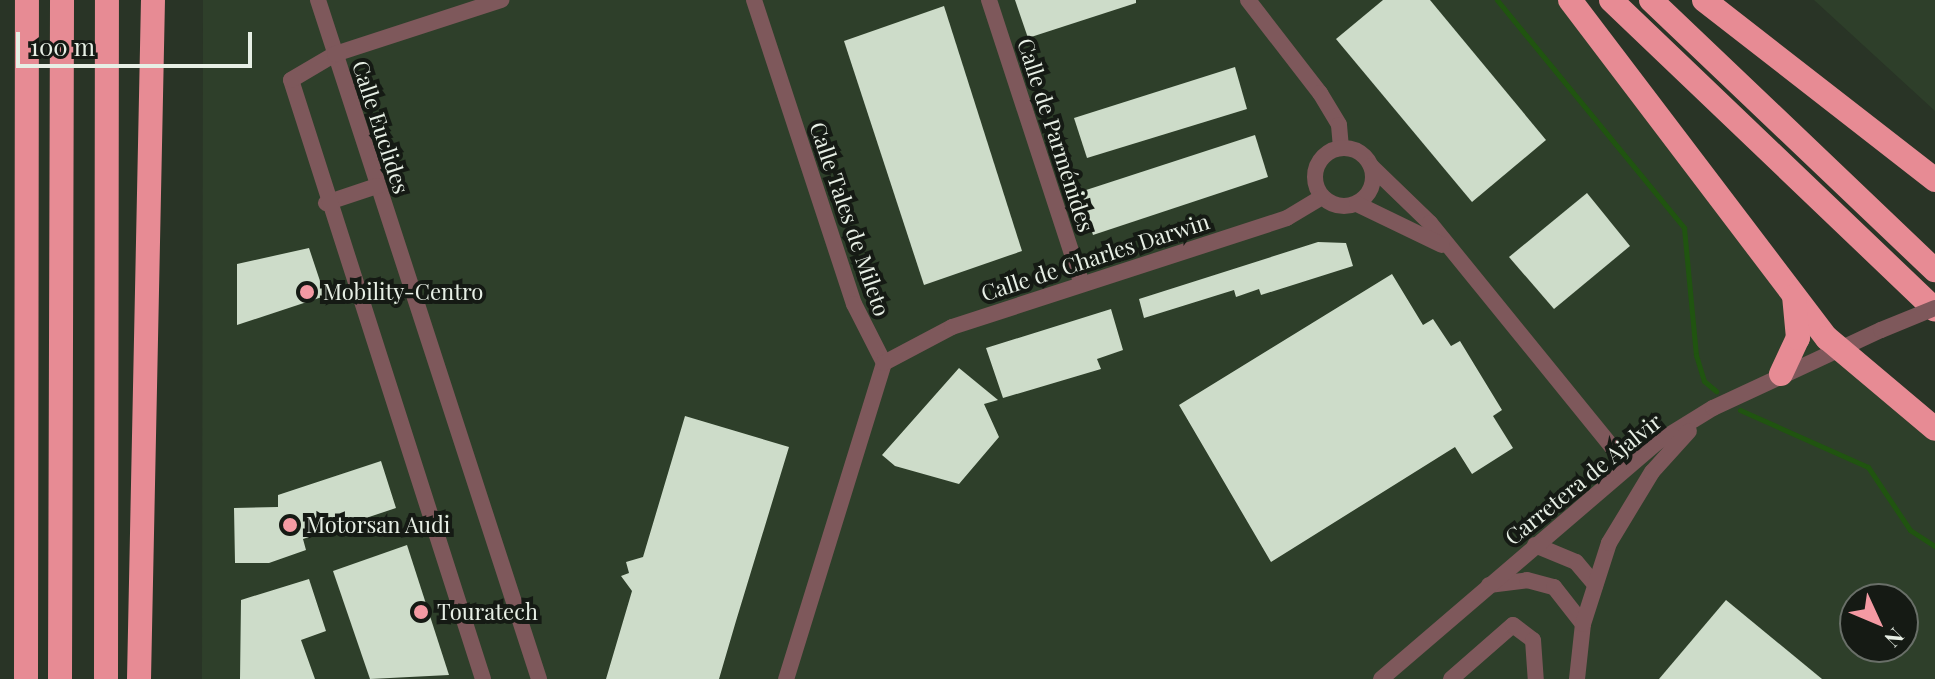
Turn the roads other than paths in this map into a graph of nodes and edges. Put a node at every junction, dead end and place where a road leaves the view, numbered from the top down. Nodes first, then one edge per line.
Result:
1 (27, 0) edge
2 (62, 0) edge
3 (107, 0) edge
4 (153, 0) edge
5 (318, 0) edge
6 (501, 0) edge
7 (754, 0) edge
8 (989, 0) edge
9 (1248, 0) edge
10 (1570, 0) edge
11 (1611, 0) edge
12 (1651, 0) edge
13 (1704, 0) edge
14 (335, 54) junction
15 (1341, 148) junction
16 (1371, 166) junction
17 (1935, 180) edge
18 (377, 186) junction
19 (1322, 197) junction
20 (326, 203) junction
21 (1357, 204) junction
22 (1450, 251) junction
23 (1935, 270) edge
24 (1789, 282) junction
25 (1082, 284) junction
26 (1935, 309) edge
27 (1839, 351) junction
28 (884, 363) junction
29 (1781, 374) junction
30 (1713, 408) junction
31 (1935, 429) edge
32 (1627, 465) junction
33 (1535, 545) junction
34 (1519, 559) junction
35 (1527, 580) junction
36 (1489, 585) junction
37 (1595, 585) junction
38 (1583, 624) junction
39 (26, 679) edge
40 (60, 679) edge
41 (106, 679) edge
42 (139, 679) edge
43 (483, 679) edge
44 (539, 679) edge
45 (786, 679) edge
46 (1381, 679) edge
47 (1451, 679) edge
48 (1536, 679) edge
49 (1577, 679) edge

1 - 39 highway
2 - 40 highway
3 - 41 highway
4 - 42 highway
5 - 14 street
6 - 14 street
7 - 28 street, Calle Tales de Mileto
8 - 25 street, Calle de Parménides
9 - 15 street
10 - 24 highway
11 - 26 highway
12 - 23 highway
13 - 17 highway
14 - 18 street, Calle Euclides
14 - 20 street, Calle Euclides
15 - 16 street
15 - 19 street
16 - 21 street
16 - 22 street
18 - 20 street
18 - 44 street, Calle Euclides
19 - 21 street
19 - 25 street, Calle de Charles Darwin
20 - 43 street, Calle Euclides
21 - 22 street
22 - 32 street
24 - 27 highway
24 - 29 highway
25 - 28 street, Calle de Charles Darwin
26 - 27 street, Carretera de Ajalvir, bridge
27 - 29 street, Carretera de Ajalvir
27 - 31 highway
28 - 45 street
29 - 30 street, Carretera de Ajalvir
30 - 32 street, Carretera de Ajalvir
30 - 37 street
32 - 33 street, Carretera de Ajalvir
33 - 34 street, Carretera de Ajalvir
33 - 37 street
34 - 35 street
34 - 36 street, Carretera de Ajalvir
35 - 36 street
35 - 38 street
36 - 46 street, Carretera de Ajalvir
37 - 38 street
38 - 49 street
47 - 48 street

